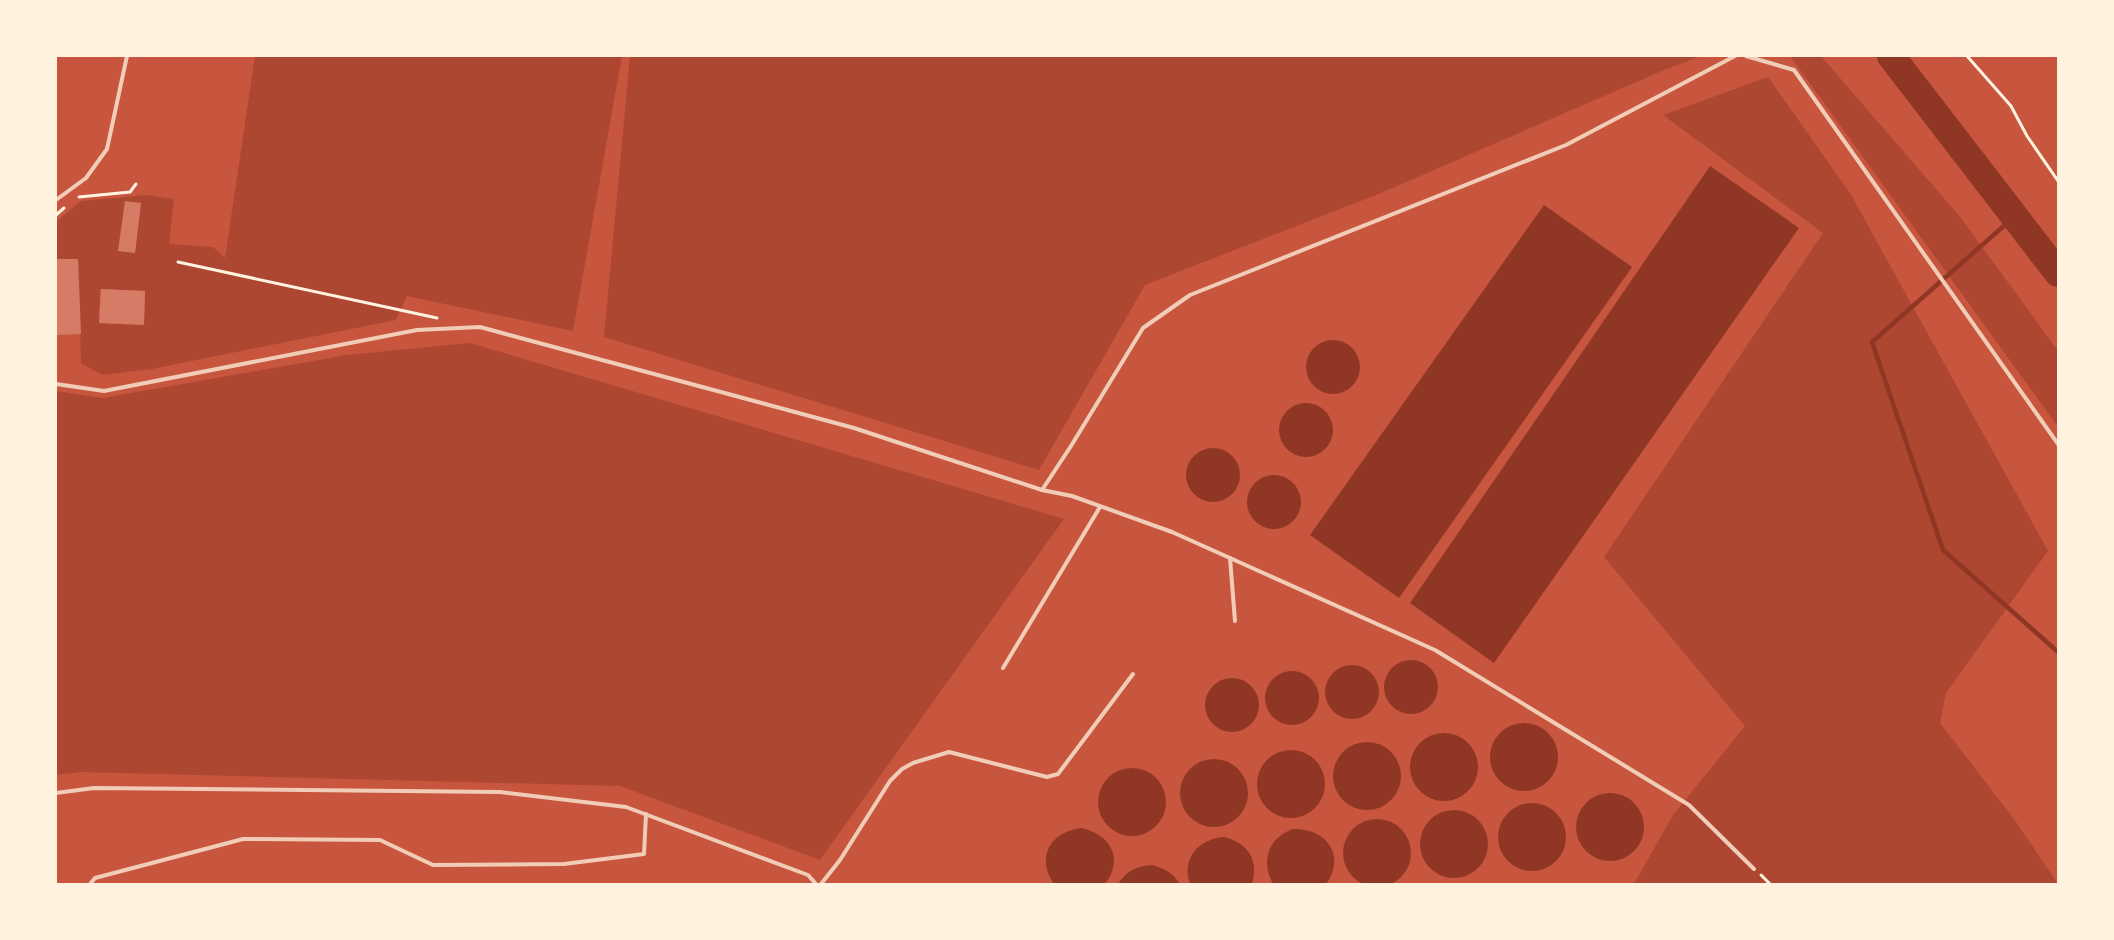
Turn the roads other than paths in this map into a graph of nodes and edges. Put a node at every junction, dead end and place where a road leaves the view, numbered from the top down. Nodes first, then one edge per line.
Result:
1 (127, 56) edge
2 (1735, 56) edge
3 (1746, 56) edge
4 (56, 200) edge
5 (56, 384) edge
6 (2058, 444) edge
7 (1042, 490) junction
8 (1100, 507) junction
9 (1230, 558) junction
10 (1235, 621) dead end
11 (1003, 668) dead end
12 (1133, 674) dead end
13 (56, 793) edge
14 (646, 814) junction
15 (1754, 869) road end
16 (90, 885) edge
17 (816, 885) edge
18 (821, 885) edge

1 - 4 lane
2 - 7 lane
3 - 6 lane
5 - 7 lane
7 - 8 lane
8 - 9 lane
8 - 11 lane
9 - 10 lane
9 - 15 lane
12 - 18 lane
13 - 14 lane
14 - 16 lane
14 - 17 lane

